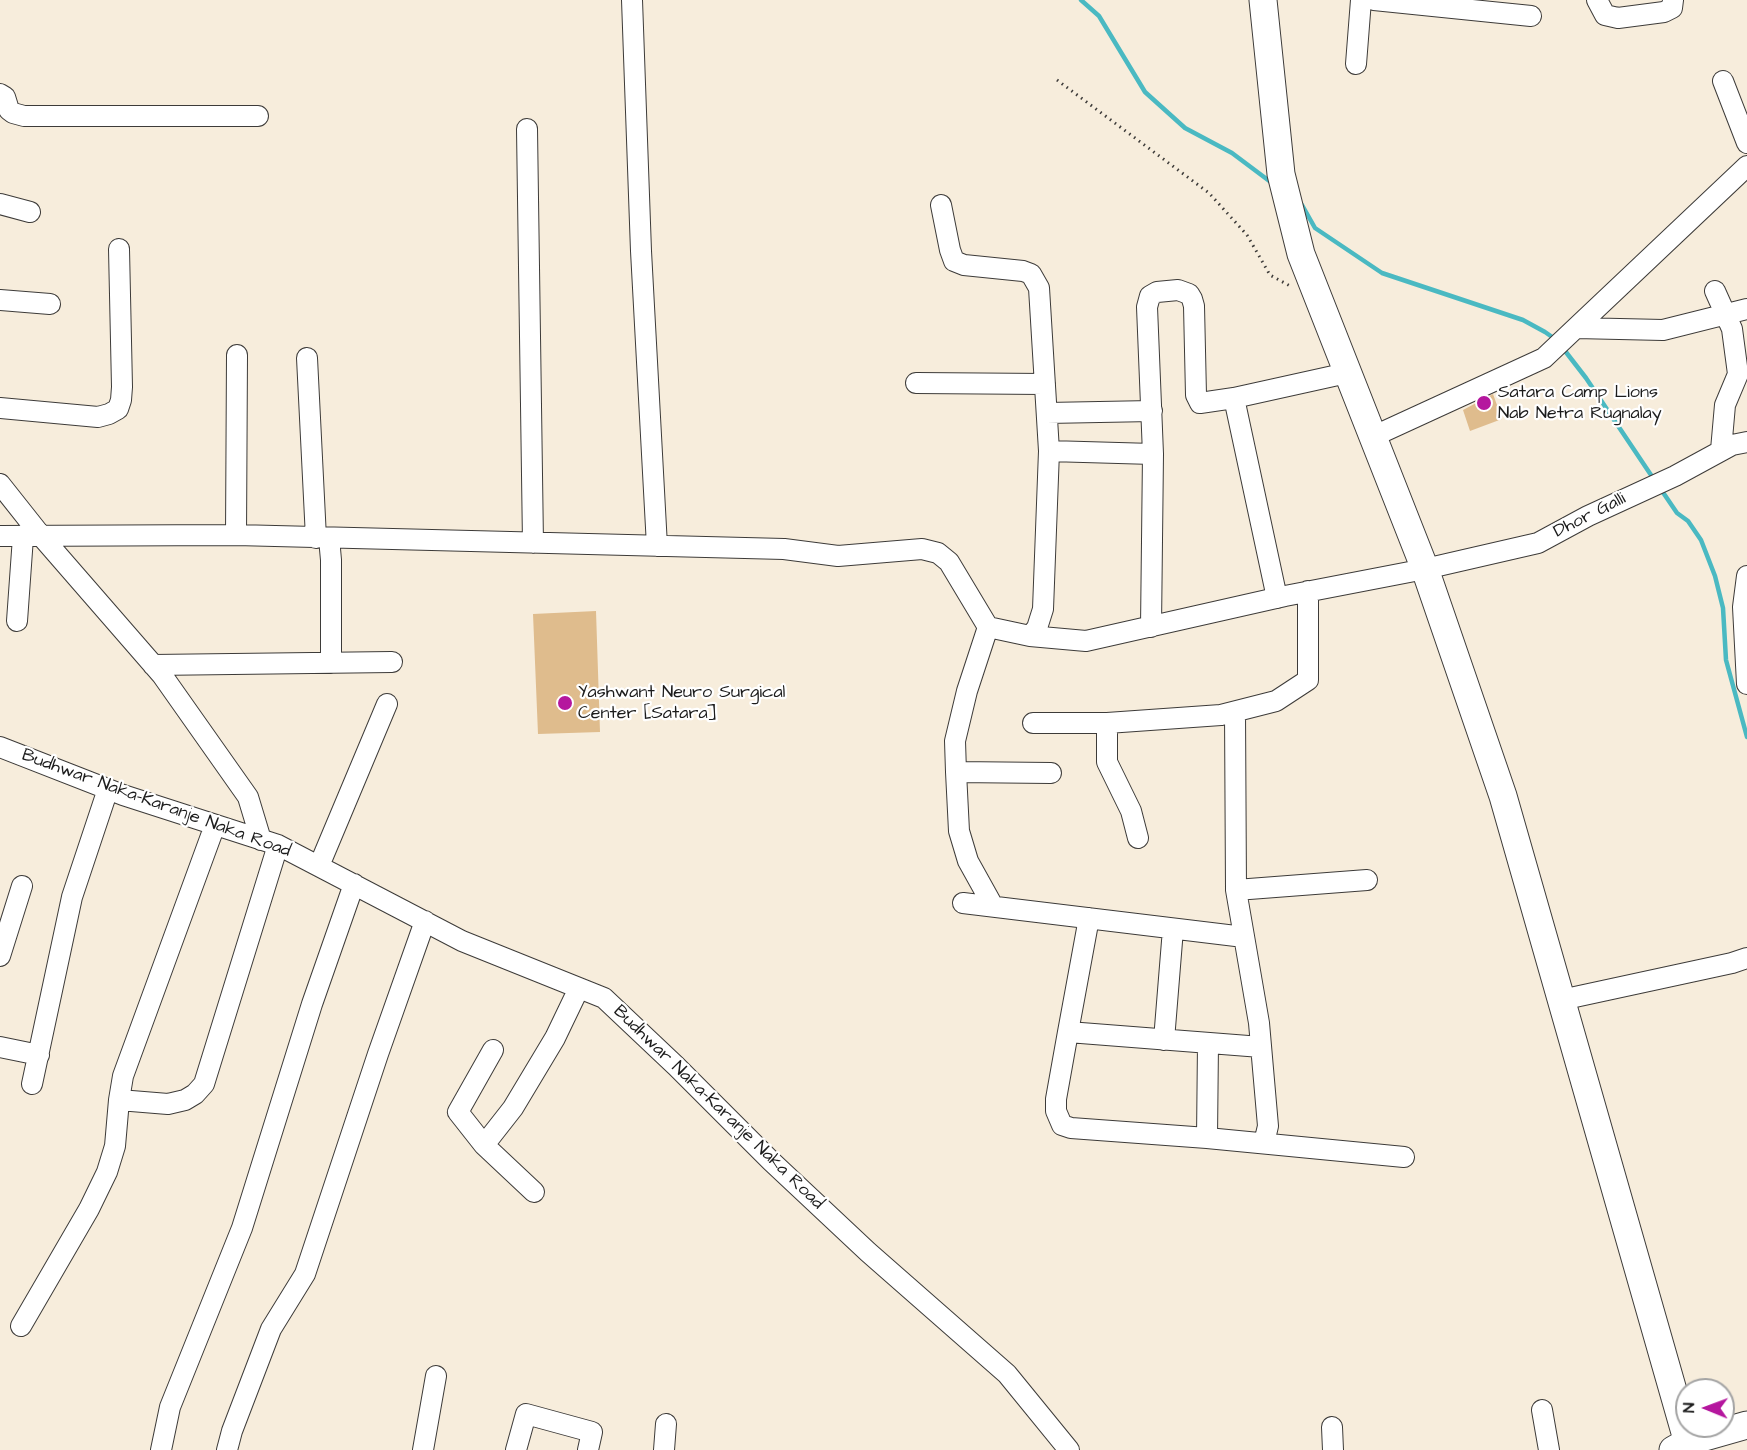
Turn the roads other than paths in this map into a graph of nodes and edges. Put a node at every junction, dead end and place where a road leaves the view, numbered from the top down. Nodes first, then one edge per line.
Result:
1 (632, 0) edge
2 (1263, 0) edge
3 (1361, 0) edge
4 (1374, 0) edge
5 (1597, 0) edge
6 (1673, 0) edge
7 (1531, 16) dead end
8 (1356, 64) dead end
9 (1723, 81) dead end
10 (0, 94) edge
11 (258, 116) dead end
12 (526, 129) dead end
13 (1747, 144) edge
14 (1747, 166) edge
15 (0, 204) edge
16 (940, 205) dead end
17 (30, 212) dead end
18 (119, 249) dead end
19 (1715, 291) dead end
20 (0, 300) edge
21 (50, 304) dead end
22 (1747, 309) edge
23 (1726, 314) junction
24 (1576, 328) junction
25 (237, 355) dead end
26 (307, 358) dead end
27 (1347, 373) junction
28 (916, 383) dead end
29 (1045, 384) junction
30 (1234, 398) junction
31 (0, 408) edge
32 (1152, 411) junction
33 (1047, 413) junction
34 (1372, 436) junction
35 (1747, 442) edge
36 (1721, 450) junction
37 (1050, 451) junction
38 (1153, 454) junction
39 (0, 484) edge
40 (0, 536) edge
41 (237, 536) junction
42 (33, 537) junction
43 (322, 538) junction
44 (533, 543) junction
45 (657, 546) junction
46 (1425, 569) junction
47 (1747, 576) edge
48 (1308, 591) junction
49 (1277, 598) junction
50 (17, 621) dead end
51 (988, 627) junction
52 (1151, 627) junction
53 (1030, 636) junction
54 (392, 662) dead end
55 (331, 663) junction
56 (153, 665) junction
57 (1747, 684) edge
58 (387, 704) dead end
59 (1235, 712) junction
60 (1033, 723) dead end
61 (1107, 723) junction
62 (0, 747) edge
63 (956, 772) junction
64 (1051, 773) dead end
65 (108, 789) junction
66 (215, 825) junction
67 (1138, 838) dead end
68 (270, 842) junction
69 (319, 866) junction
70 (1367, 880) dead end
71 (354, 884) junction
72 (22, 886) dead end
73 (1236, 890) junction
74 (963, 903) dead end
75 (993, 906) junction
76 (1089, 918) junction
77 (424, 921) junction
78 (1173, 928) junction
79 (1244, 937) junction
80 (0, 956) edge
81 (1747, 958) edge
82 (579, 988) junction
83 (1561, 999) junction
84 (1068, 1032) junction
85 (1164, 1040) junction
86 (1208, 1043) junction
87 (0, 1047) edge
88 (1261, 1047) junction
89 (493, 1050) dead end
90 (39, 1055) junction
91 (32, 1084) dead end
92 (119, 1100) junction
93 (1207, 1138) junction
94 (1264, 1143) junction
95 (484, 1145) junction
96 (1404, 1157) dead end
97 (534, 1192) dead end
98 (21, 1326) dead end
99 (436, 1376) dead end
100 (1542, 1410) dead end
101 (666, 1424) dead end
102 (1747, 1425) edge
103 (1332, 1427) dead end
104 (1683, 1448) edge
105 (160, 1450) edge
106 (227, 1450) edge
107 (423, 1450) edge
108 (516, 1450) edge
109 (588, 1450) edge
110 (664, 1450) edge
111 (1069, 1450) edge
112 (1333, 1450) edge
113 (1549, 1450) edge

1 - 45 street
2 - 27 main road
3 - 8 street
4 - 7 street
5 - 6 street
9 - 13 street
10 - 11 street
12 - 44 street
14 - 24 street
15 - 17 street
16 - 29 street
18 - 31 street
19 - 23 street
20 - 21 street
22 - 23 street
23 - 24 street
23 - 36 street
24 - 34 street
25 - 41 street
26 - 43 street
27 - 30 street
27 - 34 main road
28 - 29 street
29 - 33 street
30 - 32 street
30 - 49 street
32 - 33 street
32 - 38 street
33 - 37 street
34 - 46 main road
35 - 36 street, Dhor Galli
36 - 46 street, Dhor Galli
37 - 38 street
37 - 53 street
38 - 52 street
39 - 42 street
40 - 42 street
41 - 42 street
41 - 43 street
42 - 50 street
42 - 56 street
43 - 44 street
43 - 55 street
44 - 45 street
45 - 51 street
46 - 48 street, Dhor Galli
46 - 83 main road
47 - 57 street
48 - 49 street, Dhor Galli
48 - 59 street
49 - 52 street, Dhor Galli
51 - 53 street, Dhor Galli
51 - 63 street
52 - 53 street, Dhor Galli
54 - 55 street
55 - 56 street
56 - 68 street
58 - 69 street
59 - 61 street
59 - 73 street
60 - 61 street
61 - 67 street
62 - 65 street, Budhwar Naka-Karanje Naka Road
63 - 64 street
63 - 75 street
65 - 66 street, Budhwar Naka-Karanje Naka Road
65 - 90 street
66 - 68 street, Budhwar Naka-Karanje Naka Road
66 - 92 street
68 - 69 street, Budhwar Naka-Karanje Naka Road
68 - 92 street
69 - 71 street, Budhwar Naka-Karanje Naka Road
70 - 73 street
71 - 77 street, Budhwar Naka-Karanje Naka Road
71 - 105 street
72 - 80 street
73 - 79 street
74 - 75 street
75 - 76 street
76 - 78 street
76 - 84 street
77 - 82 street, Budhwar Naka-Karanje Naka Road
77 - 106 street
78 - 79 street
78 - 85 street
79 - 88 street
81 - 83 street
82 - 95 street
82 - 111 street, Budhwar Naka-Karanje Naka Road
83 - 104 main road
84 - 85 street
84 - 93 street
85 - 86 street
86 - 88 street
86 - 93 street
87 - 90 street
88 - 94 street
89 - 95 street
90 - 91 street
92 - 98 street
93 - 94 street
94 - 96 street
95 - 97 street
99 - 107 street
100 - 113 street
101 - 110 street
102 - 104 main road
103 - 112 street
108 - 109 street

